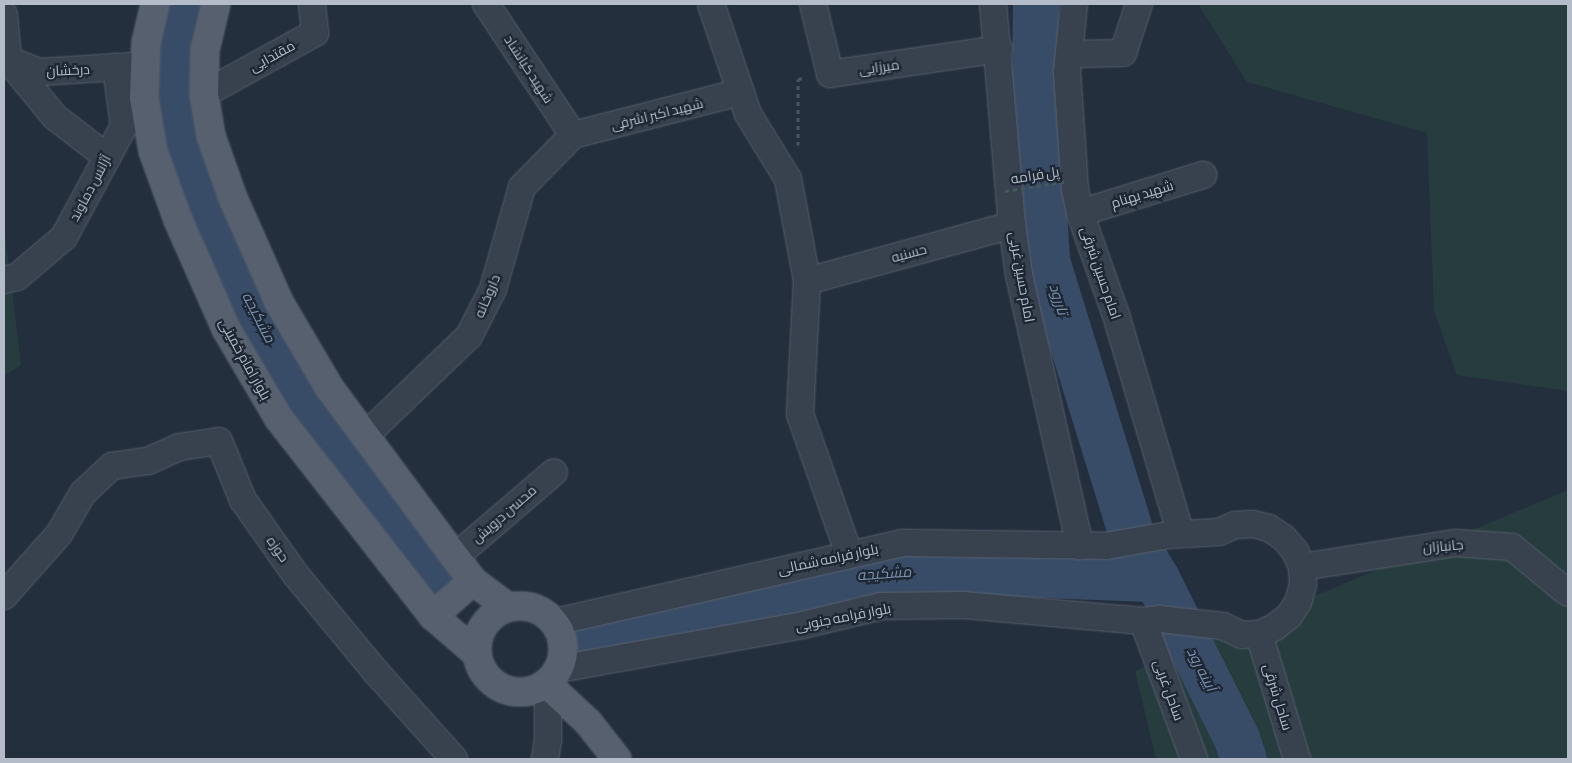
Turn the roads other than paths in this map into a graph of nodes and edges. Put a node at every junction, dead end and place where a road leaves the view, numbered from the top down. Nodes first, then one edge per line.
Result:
1 (155, 4) edge
2 (216, 4) edge
3 (312, 4) edge
4 (486, 4) edge
5 (712, 4) edge
6 (813, 4) edge
7 (994, 4) edge
8 (1074, 4) edge
9 (1139, 4) edge
10 (4, 15) edge
11 (999, 49) junction
12 (1070, 54) junction
13 (8, 60) junction
14 (145, 65) junction
15 (116, 67) junction
16 (741, 92) junction
17 (204, 94) junction
18 (573, 135) junction
19 (108, 157) junction
20 (1203, 175) dead end
21 (1080, 213) junction
22 (1012, 225) junction
23 (4, 280) edge
24 (806, 281) junction
25 (365, 436) junction
26 (554, 472) dead end
27 (1175, 534) junction
28 (1080, 546) junction
29 (849, 554) junction
30 (455, 557) junction
31 (1302, 567) junction
32 (473, 581) junction
33 (1568, 593) edge
34 (4, 596) edge
35 (508, 607) junction
36 (433, 616) junction
37 (1152, 620) junction
38 (555, 622) junction
39 (1259, 634) junction
40 (477, 654) junction
41 (554, 676) junction
42 (454, 759) edge
43 (545, 759) edge
44 (617, 759) edge
45 (1194, 759) edge
46 (1297, 759) edge

1 - 14 main road, بلوار امام خمینی
2 - 17 main road
3 - 17 street, مقتدایی
4 - 18 street, شهید کیانشاد
5 - 16 street
6 - 11 street, میرزایی
7 - 11 street, امام حسین غربی
8 - 12 street, امام حسین شرقی
9 - 12 street
10 - 13 street
11 - 22 street, امام حسین غربی
12 - 21 street, امام حسین شرقی
13 - 15 street, درخشان
13 - 19 street
14 - 15 street, درخشان
14 - 36 main road, بلوار امام خمینی
15 - 19 street, آژانس دماوند
16 - 18 street, شهید اکبر اشرفی
16 - 24 street
17 - 25 main road
18 - 25 street, داروخانه
19 - 23 street, آژانس دماوند
20 - 21 street, شهید بهنام
21 - 27 street, امام حسین شرقی
22 - 24 street, حسنیه
22 - 28 street, امام حسین غربی
24 - 29 street
25 - 30 main road
26 - 30 street, محسن درویش
27 - 28 street, بلوار فرامه شمالی
27 - 31 street, بلوار فرامه شمالی
28 - 29 street, بلوار فرامه شمالی
29 - 38 street, بلوار فرامه شمالی
30 - 32 main road
31 - 33 street, جانبازان
31 - 39 street
32 - 35 main road
32 - 36 main road
34 - 42 street, حوزه
35 - 38 main road
35 - 40 main road
36 - 40 main road, بلوار امام خمینی
37 - 39 street, بلوار فرامه جنوبی
37 - 41 street, بلوار فرامه جنوبی
37 - 45 street, ساحل غربی
38 - 41 main road
39 - 46 street, ساحل شرقی
40 - 41 main road
41 - 43 street
41 - 44 main road

